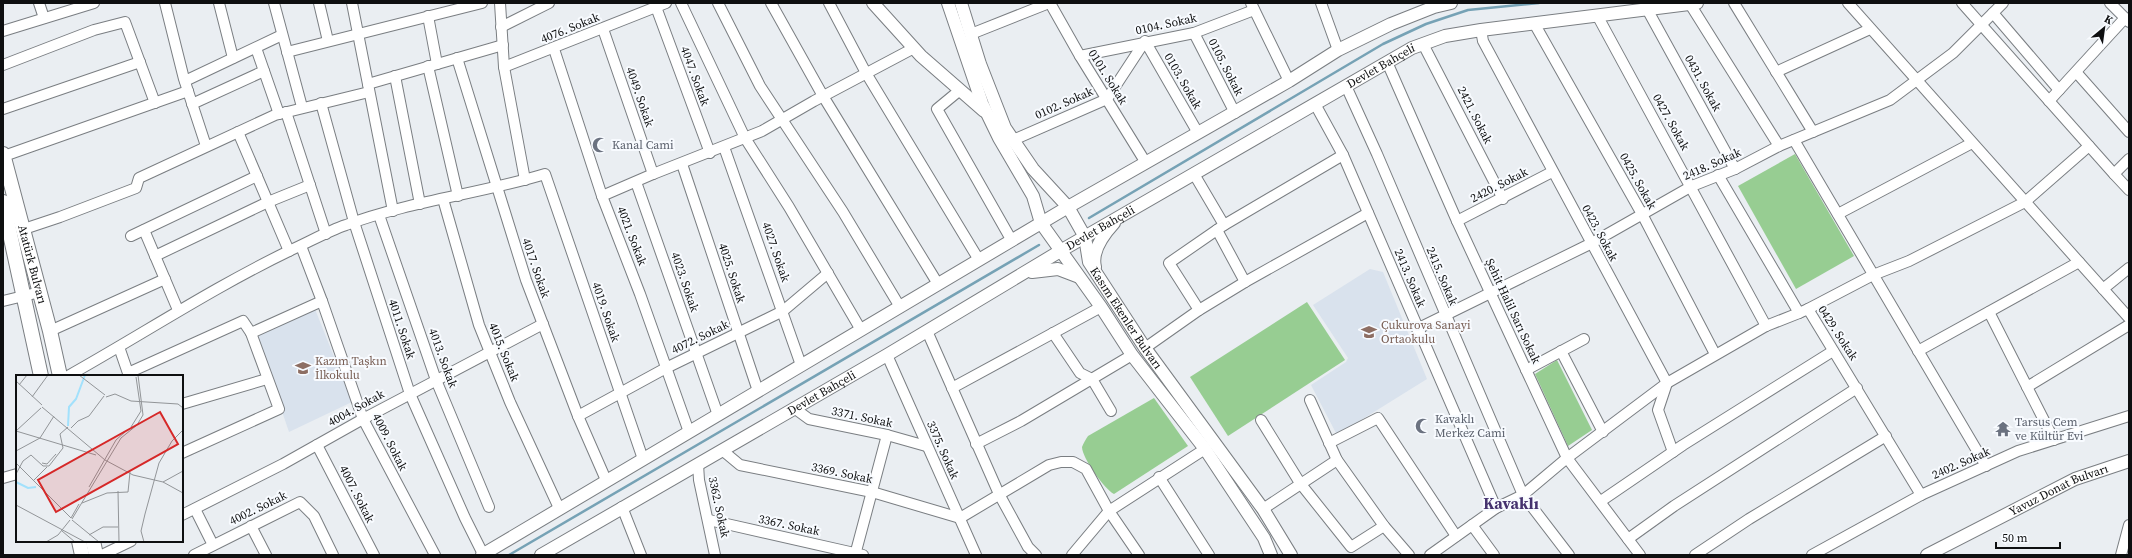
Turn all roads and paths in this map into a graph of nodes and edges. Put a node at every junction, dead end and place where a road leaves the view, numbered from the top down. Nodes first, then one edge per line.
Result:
1 (39, 3) edge
2 (94, 3) edge
3 (165, 3) edge
4 (219, 3) edge
5 (274, 3) edge
6 (319, 3) edge
7 (352, 3) edge
8 (482, 3) edge
9 (500, 3) edge
10 (550, 3) edge
11 (666, 3) edge
12 (681, 3) edge
13 (718, 3) edge
14 (771, 3) edge
15 (829, 3) edge
16 (873, 3) edge
17 (948, 3) edge
18 (961, 3) edge
19 (1049, 3) edge
20 (1321, 3) edge
21 (1451, 3) edge
22 (1694, 3) edge
23 (1734, 3) edge
24 (1848, 3) edge
25 (1962, 3) edge
26 (2003, 3) edge
27 (2110, 3) edge
28 (1433, 5) edge
29 (1253, 6) edge
30 (656, 7) junction
31 (1647, 9) junction
32 (1993, 14) junction
33 (1597, 15) junction
34 (428, 16) junction
35 (44, 18) junction
36 (2128, 20) edge
37 (1534, 23) junction
38 (1981, 25) junction
39 (501, 28) junction
40 (1870, 28) junction
41 (603, 29) junction
42 (1481, 30) junction
43 (3, 31) edge
44 (1194, 32) junction
45 (358, 33) junction
46 (971, 34) junction
47 (282, 35) junction
48 (328, 41) junction
49 (1145, 41) junction
50 (1423, 44) junction
51 (502, 45) junction
52 (256, 48) junction
53 (914, 48) junction
54 (554, 49) junction
55 (1338, 50) junction
56 (287, 52) junction
57 (1080, 56) junction
58 (233, 58) junction
59 (458, 58) junction
60 (140, 62) junction
61 (1387, 62) junction
62 (3, 65) edge
63 (432, 65) junction
64 (504, 67) junction
65 (264, 71) junction
66 (1776, 72) junction
67 (2076, 72) junction
68 (866, 73) junction
69 (395, 76) junction
70 (1916, 80) junction
71 (185, 81) junction
72 (1289, 81) junction
73 (1346, 86) junction
74 (368, 88) junction
75 (960, 90) junction
76 (2059, 90) junction
77 (188, 91) junction
78 (823, 96) junction
79 (1107, 99) junction
80 (2049, 101) junction
81 (155, 103) junction
82 (321, 103) junction
83 (192, 104) junction
84 (1315, 104) junction
85 (302, 107) junction
86 (3, 109) edge
87 (282, 113) junction
88 (1235, 113) junction
89 (987, 114) junction
90 (782, 120) junction
91 (238, 132) junction
92 (1813, 132) junction
93 (2129, 132) edge
94 (1198, 133) junction
95 (745, 138) junction
96 (1013, 140) junction
97 (1794, 140) junction
98 (1972, 143) junction
99 (206, 146) junction
100 (1779, 146) junction
101 (2089, 146) junction
102 (724, 147) junction
103 (710, 153) junction
104 (3, 155) edge
105 (1343, 155) junction
106 (2129, 159) edge
107 (1146, 163) junction
108 (682, 164) junction
109 (1735, 169) junction
110 (1552, 172) junction
111 (653, 174) junction
112 (1194, 174) junction
113 (2114, 174) junction
114 (1718, 175) junction
115 (257, 176) junction
116 (525, 180) junction
117 (636, 182) junction
118 (310, 185) junction
119 (1692, 186) junction
120 (496, 188) junction
121 (2129, 190) edge
122 (458, 196) junction
123 (602, 196) junction
124 (443, 198) junction
125 (1503, 199) junction
126 (268, 202) junction
127 (2025, 202) junction
128 (420, 204) junction
129 (3, 205) edge
130 (1068, 207) junction
131 (393, 211) junction
132 (1368, 213) junction
133 (1642, 214) junction
134 (1838, 214) junction
135 (379, 215) junction
136 (1119, 217) junction
137 (1457, 221) junction
138 (354, 222) junction
139 (1041, 223) junction
140 (1221, 227) junction
141 (24, 229) junction
142 (144, 230) junction
143 (326, 234) junction
144 (131, 236) dead end
145 (1085, 237) junction
146 (1012, 241) junction
147 (1590, 244) junction
148 (301, 246) junction
149 (1062, 250) junction
150 (289, 251) junction
151 (155, 256) junction
152 (979, 260) junction
153 (2079, 262) junction
154 (2129, 268) edge
155 (828, 273) junction
156 (1097, 274) junction
157 (1874, 275) junction
158 (1019, 276) junction
159 (1080, 277) junction
160 (165, 279) junction
161 (1245, 282) junction
162 (938, 284) junction
163 (2103, 289) junction
164 (40, 292) junction
165 (1490, 293) junction
166 (23, 296) junction
167 (3, 301) edge
168 (322, 301) junction
169 (900, 307) junction
170 (1101, 307) junction
171 (178, 310) junction
172 (1199, 310) junction
173 (783, 311) junction
174 (1803, 311) junction
175 (1989, 312) junction
176 (1445, 316) junction
177 (2129, 318) edge
178 (543, 324) junction
179 (2129, 325) edge
180 (1766, 326) junction
181 (1417, 329) junction
182 (861, 330) junction
183 (50, 331) junction
184 (927, 331) junction
185 (251, 332) junction
186 (738, 333) junction
187 (1053, 333) junction
188 (1584, 339) dead end
189 (120, 347) junction
190 (1145, 348) junction
191 (1833, 350) junction
192 (1918, 351) junction
193 (490, 352) junction
194 (1561, 352) junction
195 (696, 353) junction
196 (1715, 354) junction
197 (887, 355) junction
198 (1132, 355) junction
199 (801, 365) junction
200 (666, 368) junction
201 (1526, 370) junction
202 (41, 375) edge
203 (60, 375) edge
204 (70, 375) edge
205 (129, 375) edge
206 (267, 379) junction
207 (1092, 379) junction
208 (436, 380) junction
209 (1667, 383) junction
210 (2027, 387) junction
211 (952, 388) junction
212 (1857, 388) junction
213 (758, 391) junction
214 (621, 392) junction
215 (410, 394) junction
216 (1310, 400) dead end
217 (183, 404) edge
218 (794, 408) junction
219 (1110, 412) dead end
220 (718, 415) junction
221 (578, 416) junction
222 (2129, 416) edge
223 (363, 418) junction
224 (1261, 420) dead end
225 (689, 432) junction
226 (1602, 432) junction
227 (887, 435) junction
228 (1886, 436) junction
229 (2054, 440) junction
230 (976, 444) junction
231 (1329, 444) junction
232 (317, 445) junction
233 (926, 446) junction
234 (1205, 449) junction
235 (722, 450) junction
236 (1673, 452) junction
237 (183, 453) edge
238 (1566, 458) junction
239 (643, 459) junction
240 (1337, 460) junction
241 (2129, 461) edge
242 (698, 464) junction
243 (1986, 466) junction
244 (16, 474) edge
245 (1159, 477) junction
246 (3, 478) edge
247 (606, 480) junction
248 (1300, 483) junction
249 (872, 492) junction
250 (999, 494) junction
251 (1523, 495) junction
252 (1921, 495) junction
253 (1601, 501) junction
254 (489, 507) dead end
255 (622, 507) junction
256 (559, 508) junction
257 (1496, 508) junction
258 (195, 509) junction
259 (1263, 509) junction
260 (1109, 510) junction
261 (183, 515) edge
262 (960, 518) junction
263 (709, 520) junction
264 (1472, 525) junction
265 (2129, 525) edge
266 (251, 526) junction
267 (1384, 526) junction
268 (1456, 536) junction
269 (1628, 539) junction
270 (79, 542) edge
271 (93, 542) edge
272 (129, 542) edge
273 (212, 545) junction
274 (198, 554) edge
275 (858, 554) edge
276 (82, 555) edge
277 (96, 555) edge
278 (102, 555) edge
279 (266, 555) edge
280 (333, 555) edge
281 (374, 555) edge
282 (435, 555) edge
283 (482, 555) edge
284 (541, 555) edge
285 (641, 555) edge
286 (715, 555) edge
287 (976, 555) edge
288 (1036, 555) edge
289 (1072, 555) edge
290 (1139, 555) edge
291 (1209, 555) edge
292 (1271, 555) edge
293 (1291, 555) edge
294 (1410, 555) edge
295 (1430, 555) edge
296 (1494, 555) edge
297 (1569, 555) edge
298 (1640, 555) edge
299 (1695, 555) edge
300 (1812, 555) edge
301 (1927, 555) edge
302 (2121, 555) edge

1 - 35 street
2 - 35 street
3 - 71 street
4 - 58 street
5 - 47 street
6 - 48 street
7 - 45 street
8 - 34 street
9 - 39 street
10 - 39 street
11 - 30 street, 4076. Sokak
12 - 95 street
13 - 90 street
14 - 78 street
15 - 68 street
16 - 53 street
17 - 89 street, Kasım Ekenler Bulvarı
18 - 46 street, Kasım Ekenler Bulvarı
19 - 46 street
19 - 57 street, 0101. Sokak
20 - 55 street
21 - 28 street
22 - 31 street, Devlet Bahçeli
22 - 100 street
23 - 66 street
24 - 40 street
25 - 38 street
26 - 32 street, 2418. Sokak
27 - 36 street
28 - 55 street
29 - 44 street, 0104. Sokak
29 - 72 street
30 - 41 street, 4076. Sokak
30 - 103 street, 4047. Sokak
31 - 33 street, Devlet Bahçeli
31 - 109 street, 0431. Sokak
32 - 38 street, 2418. Sokak
32 - 76 street
33 - 37 street, Devlet Bahçeli
33 - 119 street, 0427. Sokak
34 - 45 street
34 - 63 street
35 - 43 street
36 - 67 street
37 - 42 street, Devlet Bahçeli
37 - 133 street, 0425. Sokak
38 - 70 street, 2418. Sokak
38 - 80 street
39 - 51 street
40 - 66 street
40 - 70 street
41 - 54 street, 4076. Sokak
41 - 111 street, 4049. Sokak
42 - 50 street, Devlet Bahçeli
42 - 110 street, 0423. Sokak
44 - 49 street, 0104. Sokak
44 - 88 street, 0105. Sokak
45 - 48 street
45 - 74 street
46 - 96 street, Kasım Ekenler Bulvarı
47 - 52 street
47 - 56 street
48 - 56 street
49 - 57 street, 0104. Sokak
49 - 79 street, 0102. Sokak
49 - 94 street, 0103. Sokak
50 - 61 street, Devlet Bahçeli
50 - 125 street, 2421. Sokak
51 - 59 street
51 - 64 street
52 - 58 street
52 - 65 street
53 - 68 street
53 - 75 street
54 - 64 street, 4076. Sokak
54 - 123 street, 4021. Sokak
55 - 72 street
56 - 85 street
57 - 79 street, 0101. Sokak
58 - 71 street
59 - 63 street
59 - 120 street, 4017. Sokak
60 - 62 street
60 - 81 street
60 - 86 street
61 - 73 street, Devlet Bahçeli
61 - 137 street, Şehit Halil Sarı Sokak
63 - 69 street
63 - 122 street
64 - 116 street
65 - 83 street
65 - 87 street
66 - 92 street
67 - 76 street
67 - 93 street
68 - 78 street
68 - 152 street
69 - 74 street
69 - 128 street
70 - 92 street, 2418. Sokak
70 - 98 street
71 - 77 street
72 - 88 street
73 - 84 street, Devlet Bahçeli
73 - 176 street, 2415. Sokak
74 - 82 street
74 - 131 street
75 - 89 street
75 - 146 street
76 - 80 street
77 - 81 street
77 - 83 street
78 - 90 street
78 - 162 street
79 - 96 street, 0102. Sokak
79 - 107 street, 0101. Sokak
80 - 101 street
81 - 104 street
82 - 85 street
82 - 138 street, 4011. Sokak
83 - 99 street
84 - 105 street, 2413. Sokak
84 - 112 street, Devlet Bahçeli
85 - 87 street
87 - 91 street
87 - 118 street
88 - 94 street
89 - 139 street, Kasım Ekenler Bulvarı
90 - 95 street
90 - 169 street
91 - 99 street
91 - 115 street
92 - 97 street, 2418. Sokak
94 - 107 street
95 - 102 street
95 - 155 street
96 - 130 street, Kasım Ekenler Bulvarı
97 - 100 street, 2418. Sokak
97 - 134 street
98 - 127 street
98 - 134 street
99 - 141 street
100 - 109 street, 2418. Sokak
101 - 113 street
101 - 127 street
102 - 103 street
102 - 173 street, 4027. Sokak
103 - 108 street
104 - 141 main road, Atatürk Bulvarı
105 - 132 street, 2413. Sokak
105 - 140 street
106 - 113 street
107 - 130 street
108 - 111 street
108 - 186 street, 4025. Sokak
109 - 114 street, 2418. Sokak
110 - 125 street, 2420. Sokak
110 - 147 street, 0423. Sokak
111 - 117 street
112 - 136 street, Devlet Bahçeli
112 - 140 street
113 - 121 street
114 - 119 street, 2418. Sokak
114 - 174 street, 0429. Sokak
115 - 126 street
115 - 142 street
116 - 120 street
116 - 214 street, 4019. Sokak
117 - 123 street
117 - 195 street, 4023. Sokak
118 - 126 street
118 - 143 street
119 - 133 street, 2418. Sokak
119 - 180 street, 0427. Sokak
120 - 122 street
120 - 178 street, 4017. Sokak
122 - 124 street
123 - 200 street, 4021. Sokak
124 - 128 street
124 - 193 street, 4015. Sokak
125 - 137 street, 2420. Sokak
126 - 150 street
126 - 151 street
127 - 153 street
127 - 157 street
128 - 131 street
129 - 166 main road, Atatürk Bulvarı
130 - 139 street
130 - 145 street, Kasım Ekenler Bulvarı
131 - 135 street
132 - 161 street
132 - 181 street, 2413. Sokak
133 - 147 street, 2418. Sokak
133 - 196 street, 0425. Sokak
134 - 157 street
135 - 138 street
135 - 208 street, 4013. Sokak
136 - 145 street, Devlet Bahçeli
136 - 156 street
137 - 165 street, Şehit Halil Sarı Sokak
138 - 143 street
138 - 215 street, 4011. Sokak
139 - 146 street
139 - 149 street, Kasım Ekenler Bulvarı
140 - 161 street
140 - 172 street
141 - 164 main road, Atatürk Bulvarı
142 - 144 street
142 - 151 street
143 - 148 street
145 - 149 street, Devlet Bahçeli
145 - 156 street, Kasım Ekenler Bulvarı
146 - 152 street
147 - 165 street, 2418. Sokak
147 - 209 street, 0423. Sokak
148 - 150 street
148 - 168 street, 4009. Sokak
149 - 158 street, Devlet Bahçeli
149 - 159 street, Kasım Ekenler Bulvarı
150 - 171 street
151 - 160 street
152 - 162 street
153 - 163 street
153 - 175 street
154 - 163 street
155 - 173 street, 4072. Sokak
155 - 182 street
156 - 190 street, Kasım Ekenler Bulvarı
157 - 174 street
157 - 192 street
158 - 159 street
158 - 184 street, Devlet Bahçeli
159 - 170 street, Kasım Ekenler Bulvarı
160 - 171 street
160 - 183 street
161 - 172 street
162 - 169 street
163 - 177 street
164 - 166 street
164 - 183 main road, Atatürk Bulvarı
165 - 176 street, 2418. Sokak
165 - 201 street, Şehit Halil Sarı Sokak
166 - 167 street
166 - 202 main road, Atatürk Bulvarı
168 - 185 street
168 - 223 street, 4009. Sokak
169 - 182 street
170 - 187 street
170 - 198 street, Kasım Ekenler Bulvarı
171 - 189 street
172 - 190 street
173 - 186 street, 4072. Sokak
173 - 199 street, 4027. Sokak
174 - 180 street
174 - 191 street, 0429. Sokak
175 - 192 street
175 - 210 street
176 - 181 street, 2418. Sokak
176 - 251 street, 2415. Sokak
178 - 193 street, 4004. Sokak
178 - 221 street, 4017. Sokak
179 - 210 street
180 - 196 street
181 - 257 street, 2413. Sokak
182 - 199 street
183 - 203 main road, Atatürk Bulvarı
184 - 197 street, Devlet Bahçeli
184 - 211 street
185 - 205 street
185 - 206 street
186 - 195 street, 4072. Sokak
186 - 213 street, 4025. Sokak
187 - 207 street
187 - 211 street
188 - 194 street
189 - 204 street
189 - 205 street
190 - 259 street, Kasım Ekenler Bulvarı
191 - 212 street, 0429. Sokak
191 - 236 street
192 - 243 street
193 - 208 street, 4004. Sokak
193 - 256 street, 4015. Sokak
194 - 201 street
194 - 226 street
195 - 200 street, 4072. Sokak
195 - 220 street, 4023. Sokak
196 - 209 street
197 - 218 street, Devlet Bahçeli
197 - 233 street, 3375. Sokak
198 - 207 street
198 - 234 street, Kasım Ekenler Bulvarı
199 - 213 street
200 - 214 street, 4072. Sokak
200 - 225 street, 4021. Sokak
201 - 238 street, Şehit Halil Sarı Sokak
206 - 217 street
206 - 237 street
207 - 219 street
207 - 230 street
208 - 215 street, 4004. Sokak
208 - 254 street, 4013. Sokak
209 - 226 street
209 - 236 street
210 - 229 street
211 - 230 street
212 - 228 street, 0429. Sokak
212 - 269 street
213 - 220 street
214 - 221 street, 4072. Sokak
214 - 239 street, 4019. Sokak
215 - 223 street, 4004. Sokak
215 - 283 street, 4011. Sokak
216 - 231 street
218 - 227 street, 3371. Sokak
218 - 235 street, Devlet Bahçeli
220 - 225 street
221 - 247 street, 4017. Sokak
222 - 229 street, 2402. Sokak
223 - 232 street, 4004. Sokak
223 - 282 street, 4009. Sokak
224 - 248 street
225 - 239 street
226 - 238 street
227 - 233 street, 3371. Sokak
227 - 249 street
228 - 252 street, 0429. Sokak
228 - 299 street
229 - 243 street, 2402. Sokak
230 - 250 street
231 - 240 street
231 - 268 street
232 - 258 street, 4004. Sokak
232 - 281 street, 4007. Sokak
233 - 262 street, 3375. Sokak
234 - 245 street
234 - 292 street, Kasım Ekenler Bulvarı
235 - 242 street, Devlet Bahçeli
235 - 249 street, 3369. Sokak
236 - 253 street
238 - 251 street
238 - 253 street, Şehit Halil Sarı Sokak
239 - 247 street
240 - 248 street
240 - 267 street
241 - 301 street, Yavuz Donat Bulvarı
242 - 255 street, Devlet Bahçeli
242 - 263 street, 3362. Sokak
243 - 252 street, 2402. Sokak
244 - 246 street
245 - 260 street
245 - 291 street
247 - 256 street
248 - 259 street
248 - 267 street
249 - 262 street, 3369. Sokak
249 - 275 street
250 - 260 street
250 - 262 street
250 - 288 street
251 - 257 street
251 - 297 street, 2415. Sokak
252 - 300 street, 2402. Sokak
253 - 269 street, Şehit Halil Sarı Sokak
255 - 284 street, Devlet Bahçeli
255 - 285 street
256 - 283 street
257 - 264 street
258 - 261 street, 4004. Sokak
258 - 273 street
259 - 293 street, Kasım Ekenler Bulvarı
260 - 289 street
260 - 290 street
262 - 287 street, 3375. Sokak
263 - 275 street, 3367. Sokak
263 - 286 street, 3362. Sokak
264 - 268 street
264 - 296 street
265 - 302 street
266 - 273 street, 4002. Sokak
266 - 279 street
266 - 280 street, 4002. Sokak
267 - 294 street
268 - 295 street
269 - 298 street, Şehit Halil Sarı Sokak
270 - 276 main road
271 - 277 main road
272 - 278 street
273 - 274 street, 4002. Sokak

